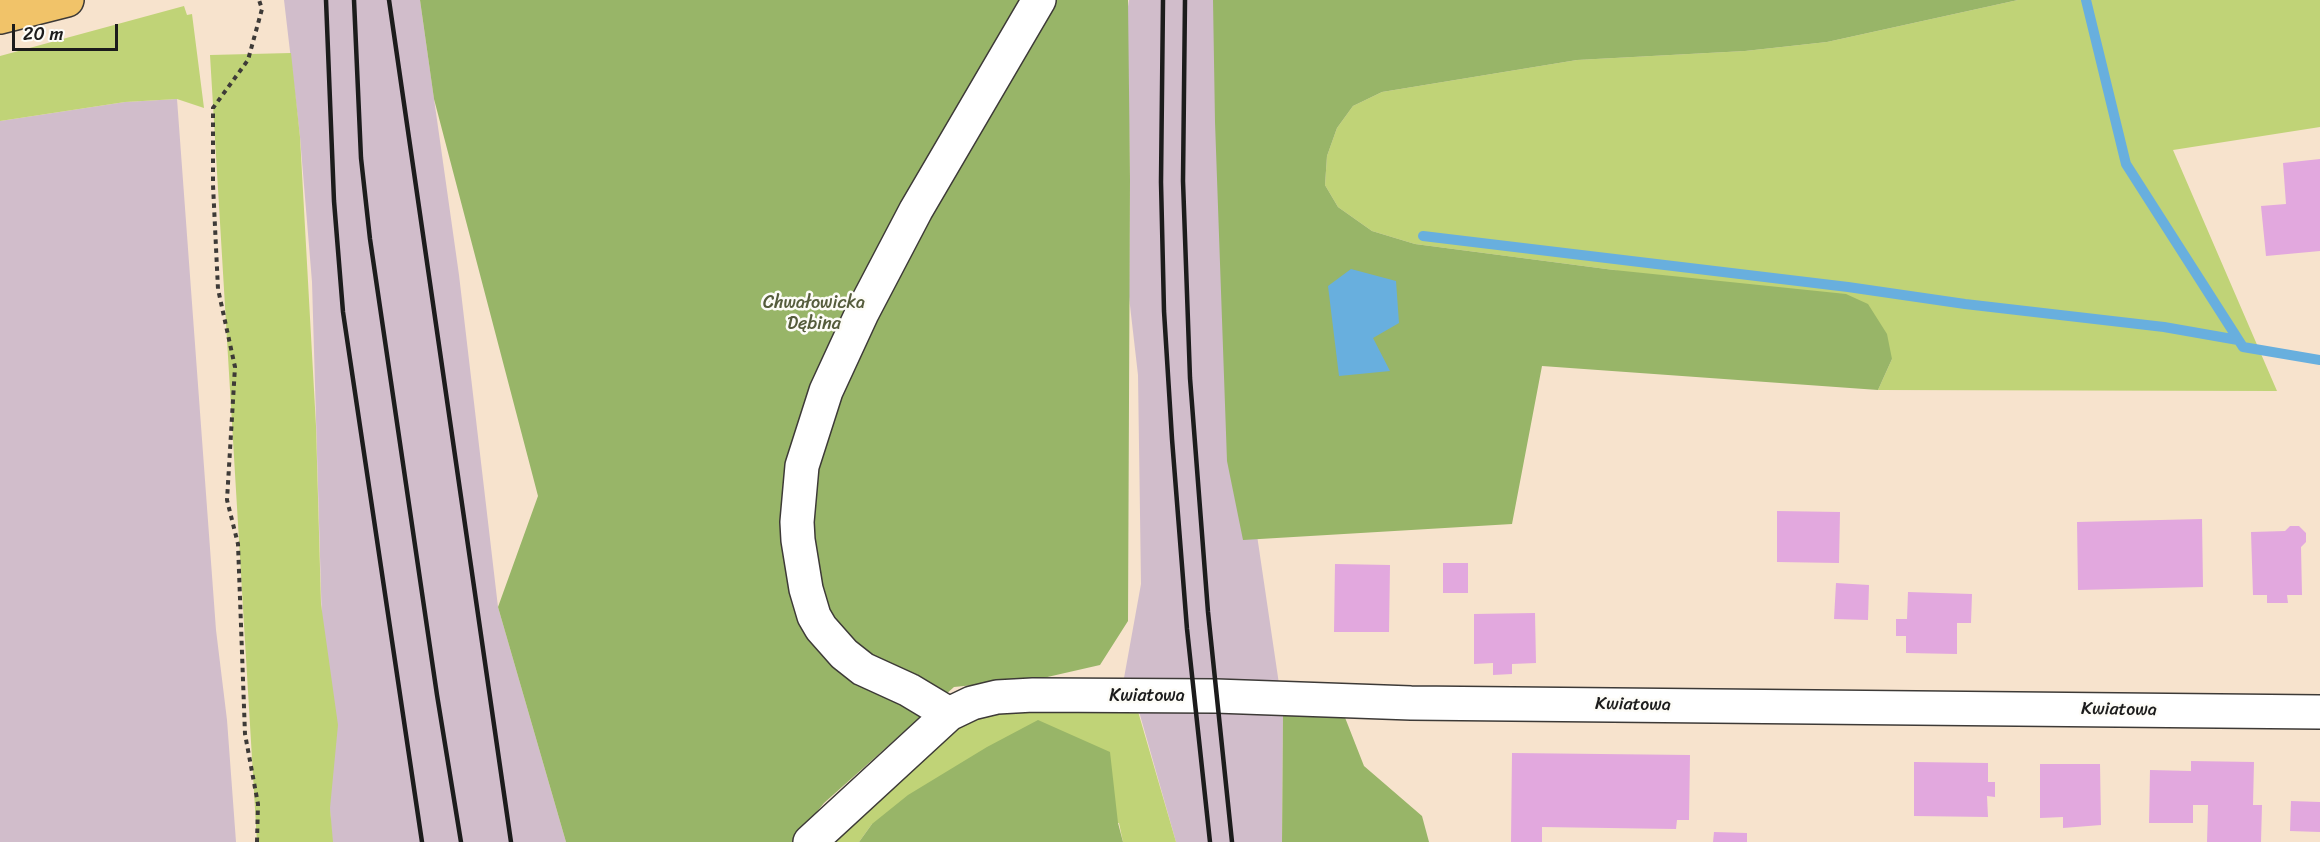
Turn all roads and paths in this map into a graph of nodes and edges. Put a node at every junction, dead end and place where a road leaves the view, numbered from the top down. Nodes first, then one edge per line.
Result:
1 (67, 0) edge
2 (259, 0) edge
3 (1039, 0) edge
4 (0, 17) edge
5 (2320, 712) edge
6 (949, 714) junction
7 (257, 842) edge
8 (810, 842) edge

1 - 4 main road
2 - 7 path
3 - 6 street
5 - 6 street, Kwiatowa
6 - 8 street, Kwiatowa

